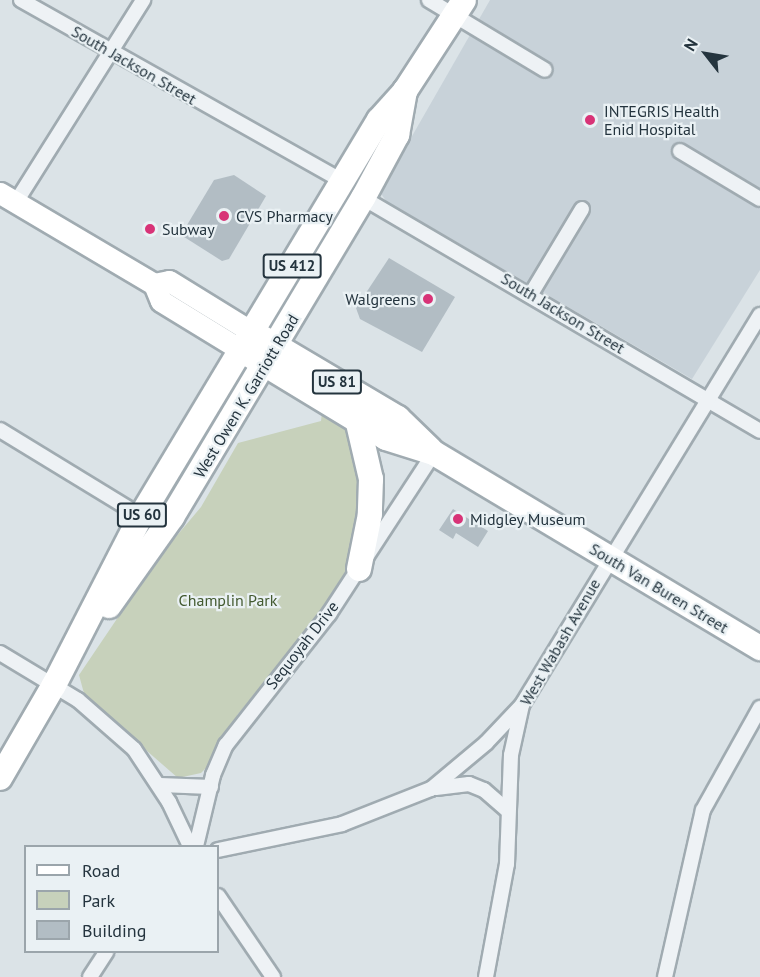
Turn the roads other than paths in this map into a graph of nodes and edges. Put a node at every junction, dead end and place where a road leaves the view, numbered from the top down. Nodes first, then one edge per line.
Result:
1 (21, 0) edge
2 (143, 0) edge
3 (429, 0) edge
4 (459, 8) edge
5 (110, 53) junction
6 (545, 70) dead end
7 (405, 91) junction
8 (680, 151) dead end
9 (342, 181) junction
10 (8, 197) edge
11 (363, 198) junction
12 (760, 200) edge
13 (582, 209) dead end
14 (531, 294) junction
15 (760, 315) edge
16 (247, 341) junction
17 (271, 356) junction
18 (706, 400) junction
19 (357, 419) junction
20 (0, 430) edge
21 (760, 431) edge
22 (434, 453) junction
23 (141, 516) junction
24 (609, 558) junction
25 (359, 569) junction
26 (760, 648) edge
27 (0, 653) edge
28 (54, 685) junction
29 (522, 705) junction
30 (760, 708) edge
31 (0, 778) edge
32 (160, 785) junction
33 (211, 787) junction
34 (431, 789) junction
35 (508, 811) junction
36 (190, 845) edge
37 (196, 845) edge
38 (219, 850) edge
39 (219, 897) edge
40 (105, 953) edge
41 (90, 977) edge
42 (273, 977) edge
43 (486, 977) edge
44 (665, 977) edge

1 - 5 street, South Jackson Street
2 - 5 street
3 - 4 street
4 - 6 street
4 - 7 highway, West Owen K. Garriott Road / US 412
5 - 9 street, South Jackson Street
5 - 10 street
7 - 9 highway, West Owen K. Garriott Road / US 412
7 - 11 highway, West Owen K. Garriott Road / US 412
8 - 12 street
9 - 16 highway, West Owen K. Garriott Road / US 412
10 - 16 main road, South Van Buren Street
11 - 14 street, South Jackson Street
11 - 17 highway, West Owen K. Garriott Road / US 412
13 - 14 street
14 - 18 street, South Jackson Street
15 - 18 street, West Wabash Avenue
16 - 17 highway, South Van Buren Street
16 - 23 highway, West Owen K. Garriott Road / US 60
17 - 19 highway, South Van Buren Street / US 81
17 - 22 highway, South Van Buren Street / US 81
17 - 28 highway, West Owen K. Garriott Road / US 60
18 - 21 street, South Jackson Street
18 - 24 street, West Wabash Avenue
19 - 22 highway, South Van Buren Street / US 81
19 - 25 highway
20 - 23 street
22 - 24 highway, South Van Buren Street / US 81
22 - 25 street, Sequoyah Drive
23 - 28 highway, West Owen K. Garriott Road / US 60
24 - 26 highway, South Van Buren Street / US 81
24 - 29 street, West Wabash Avenue
25 - 33 street, Sequoyah Drive
27 - 28 street
28 - 31 highway, West Owen K. Garriott Road / US 60
28 - 32 street
29 - 34 street
29 - 35 street, West Wabash Avenue
30 - 44 street
32 - 33 street
32 - 36 street
33 - 37 street, Sequoyah Drive
34 - 35 street
34 - 38 street
35 - 43 street, West Wabash Avenue
39 - 42 street
40 - 41 street

